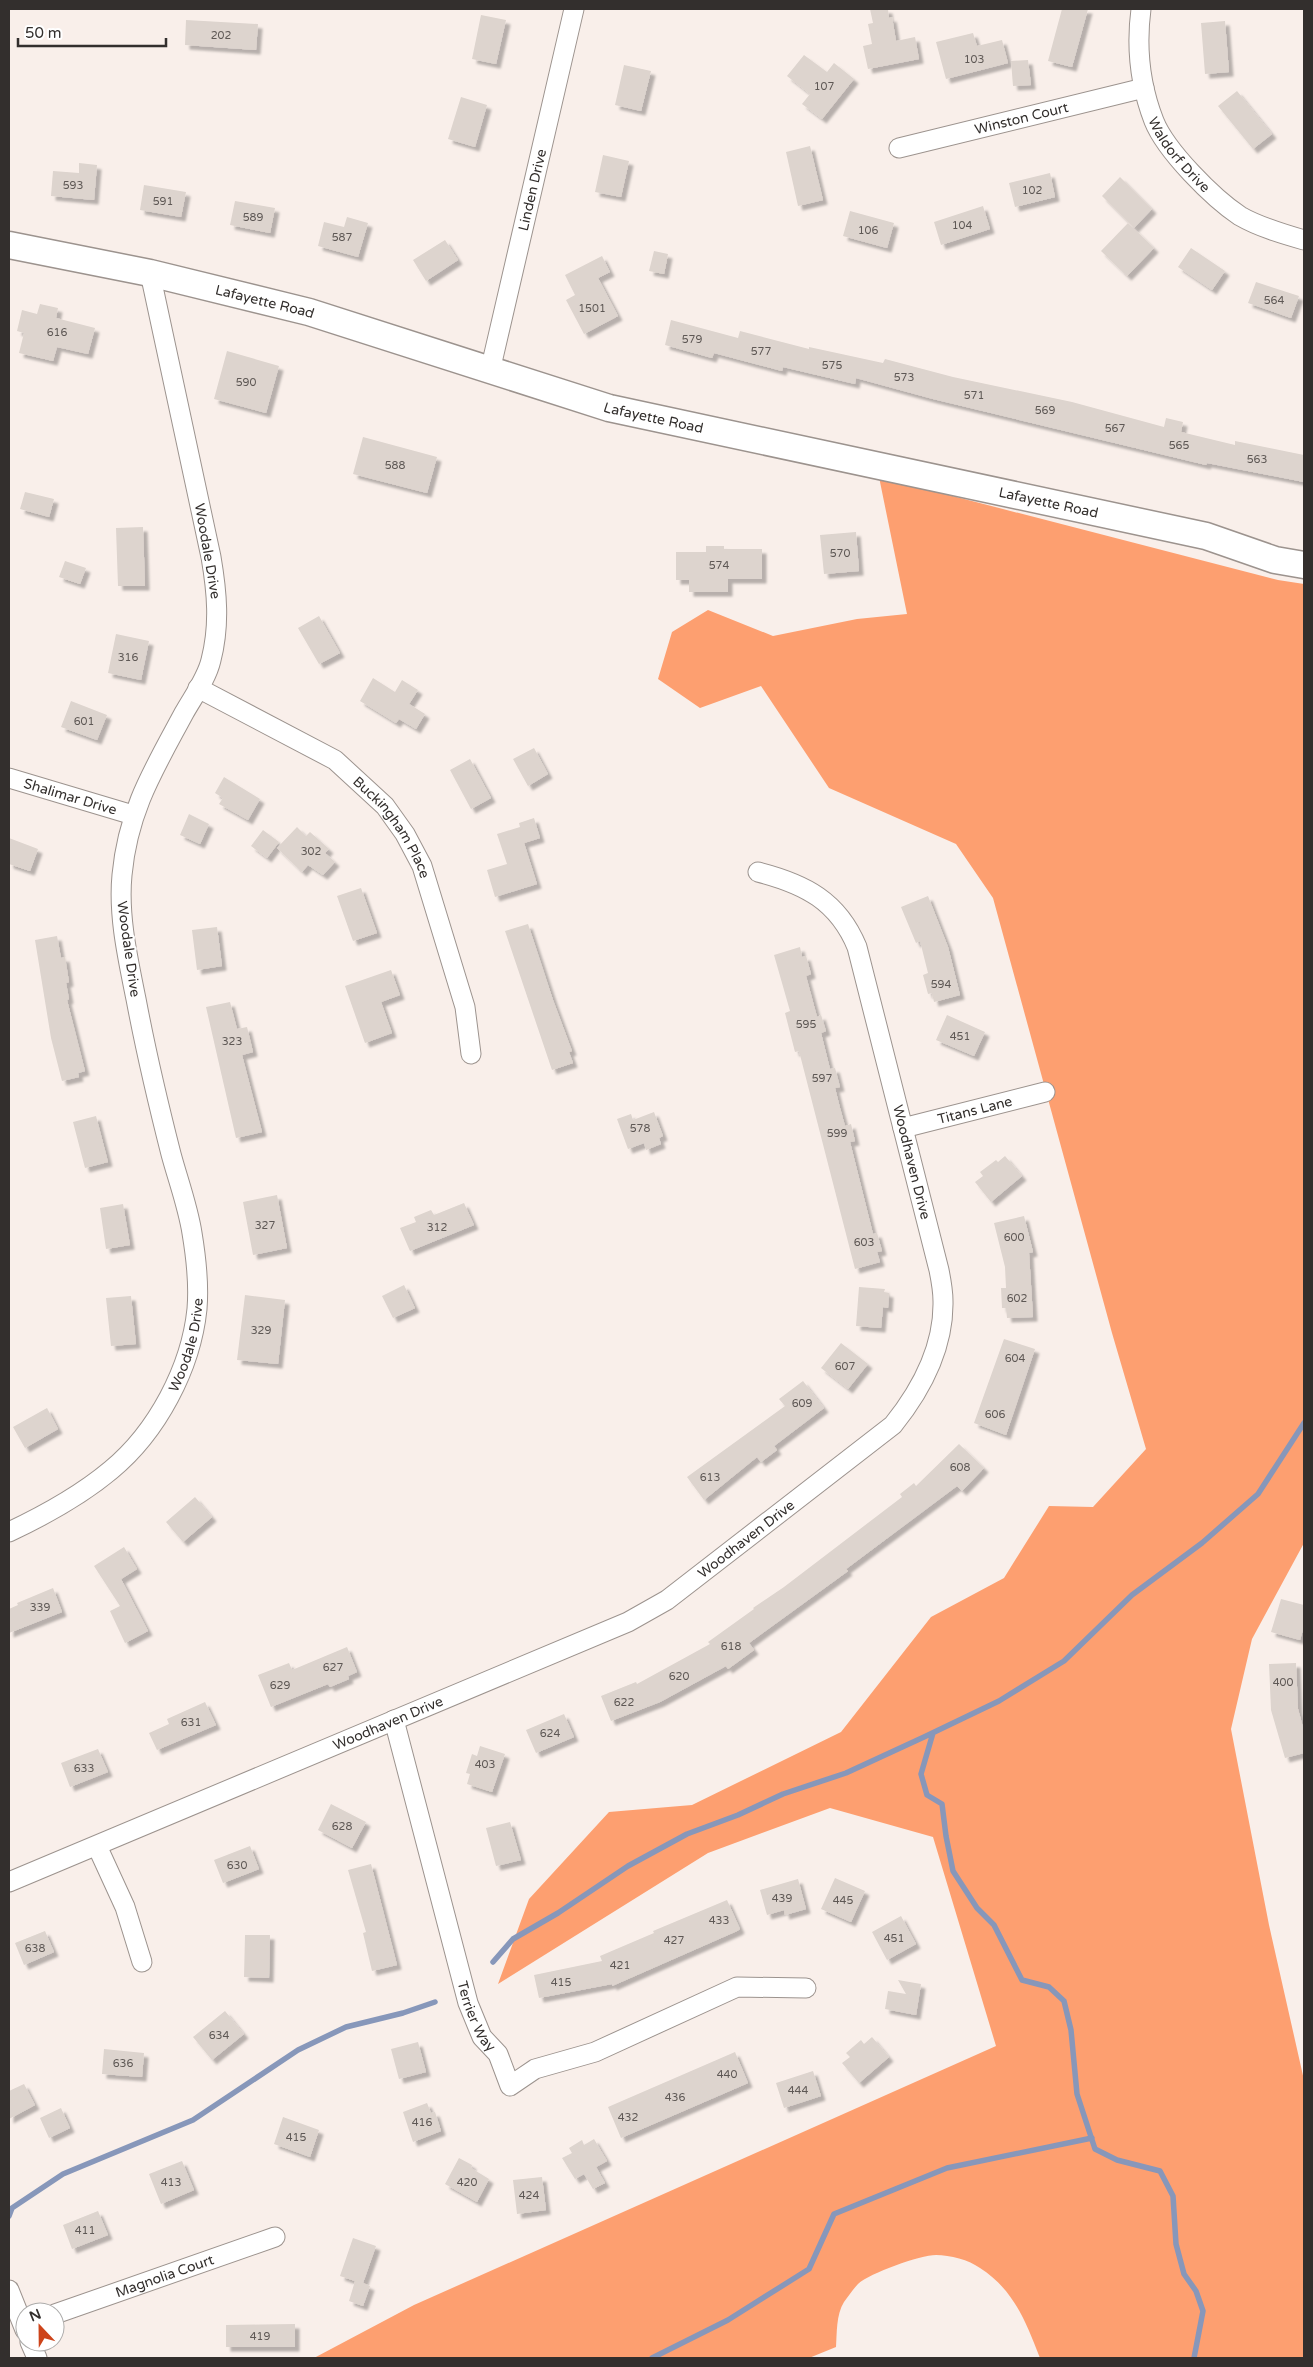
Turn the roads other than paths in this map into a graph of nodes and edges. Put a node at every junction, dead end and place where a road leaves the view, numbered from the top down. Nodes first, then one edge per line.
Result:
1 (574, 9) edge
2 (1141, 9) edge
3 (1144, 88) junction
4 (899, 148) dead end
5 (1304, 240) edge
6 (9, 245) edge
7 (150, 272) junction
8 (490, 370) junction
9 (1304, 565) edge
10 (198, 688) junction
11 (9, 778) edge
12 (132, 815) junction
13 (758, 872) dead end
14 (471, 1054) dead end
15 (1045, 1092) dead end
16 (903, 1128) junction
17 (9, 1532) edge
18 (394, 1720) junction
19 (97, 1846) junction
20 (9, 1882) edge
21 (142, 1962) dead end
22 (806, 1988) dead end
23 (275, 2237) dead end
24 (9, 2290) edge
25 (15, 2304) edge
26 (65, 2310) edge

1 - 8 street, Linden Drive
2 - 3 street, Waldorf Drive
3 - 4 street, Winston Court
3 - 5 street, Waldorf Drive
6 - 7 main road, Lafayette Road
7 - 8 main road, Lafayette Road
7 - 10 street, Woodale Drive
8 - 9 main road, Lafayette Road
10 - 12 street, Woodale Drive
10 - 14 street, Buckingham Place
11 - 12 street, Shalimar Drive
12 - 17 street, Woodale Drive
13 - 16 street, Woodhaven Drive
15 - 16 street, Titans Lane
16 - 18 street, Woodhaven Drive
18 - 19 street, Woodhaven Drive
18 - 22 street, Terrier Way
19 - 20 street, Woodhaven Drive
19 - 21 street
23 - 26 street, Magnolia Court
24 - 25 street

